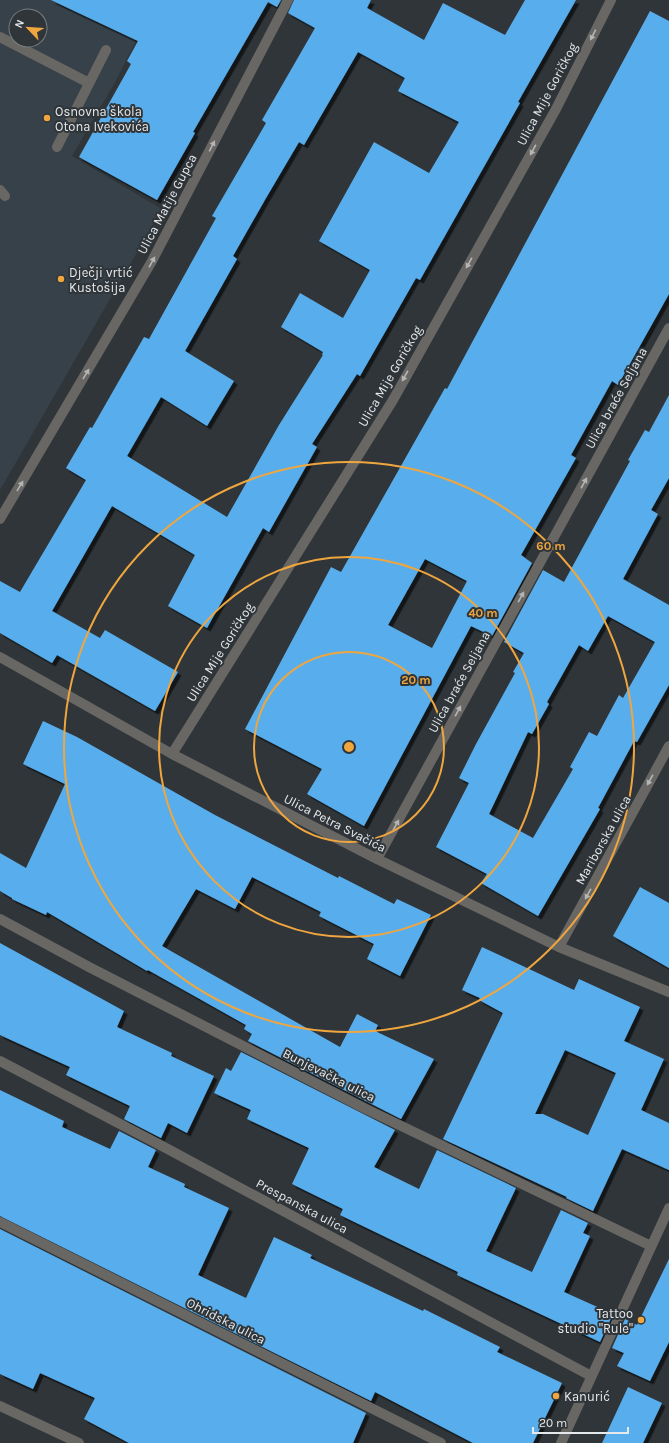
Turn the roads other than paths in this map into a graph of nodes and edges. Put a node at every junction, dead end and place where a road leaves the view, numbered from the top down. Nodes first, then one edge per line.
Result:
1 (288, 0) edge
2 (611, 0) edge
3 (0, 37) edge
4 (106, 50) dead end
5 (89, 83) junction
6 (57, 147) dead end
7 (669, 328) edge
8 (0, 519) edge
9 (0, 657) edge
10 (669, 746) edge
11 (172, 754) junction
12 (376, 859) junction
13 (0, 919) edge
14 (559, 947) junction
15 (669, 992) edge
16 (0, 1061) edge
17 (669, 1208) edge
18 (0, 1222) edge
19 (651, 1246) junction
20 (591, 1376) junction
21 (0, 1406) edge
22 (79, 1443) edge
23 (441, 1443) edge
24 (561, 1443) edge

8 -> 1 street, Ulica Matije Gupca
2 -> 11 street, Ulica Mije Goričkog
3 - 5 street
4 - 5 street
5 - 6 street
12 -> 7 street, Ulica braće Seljana
9 - 11 street, Ulica Petra Svačića
10 -> 14 street, Mariborska ulica
11 - 12 street, Ulica Petra Svačića
12 - 14 street, Ulica Petra Svačića
13 - 19 street, Bunjevačka ulica
14 - 15 street, Ulica Petra Svačića
16 - 20 street, Prespanska ulica
17 - 19 street
18 - 23 street, Ohridska ulica
19 - 20 street
20 - 24 street
21 - 22 street

